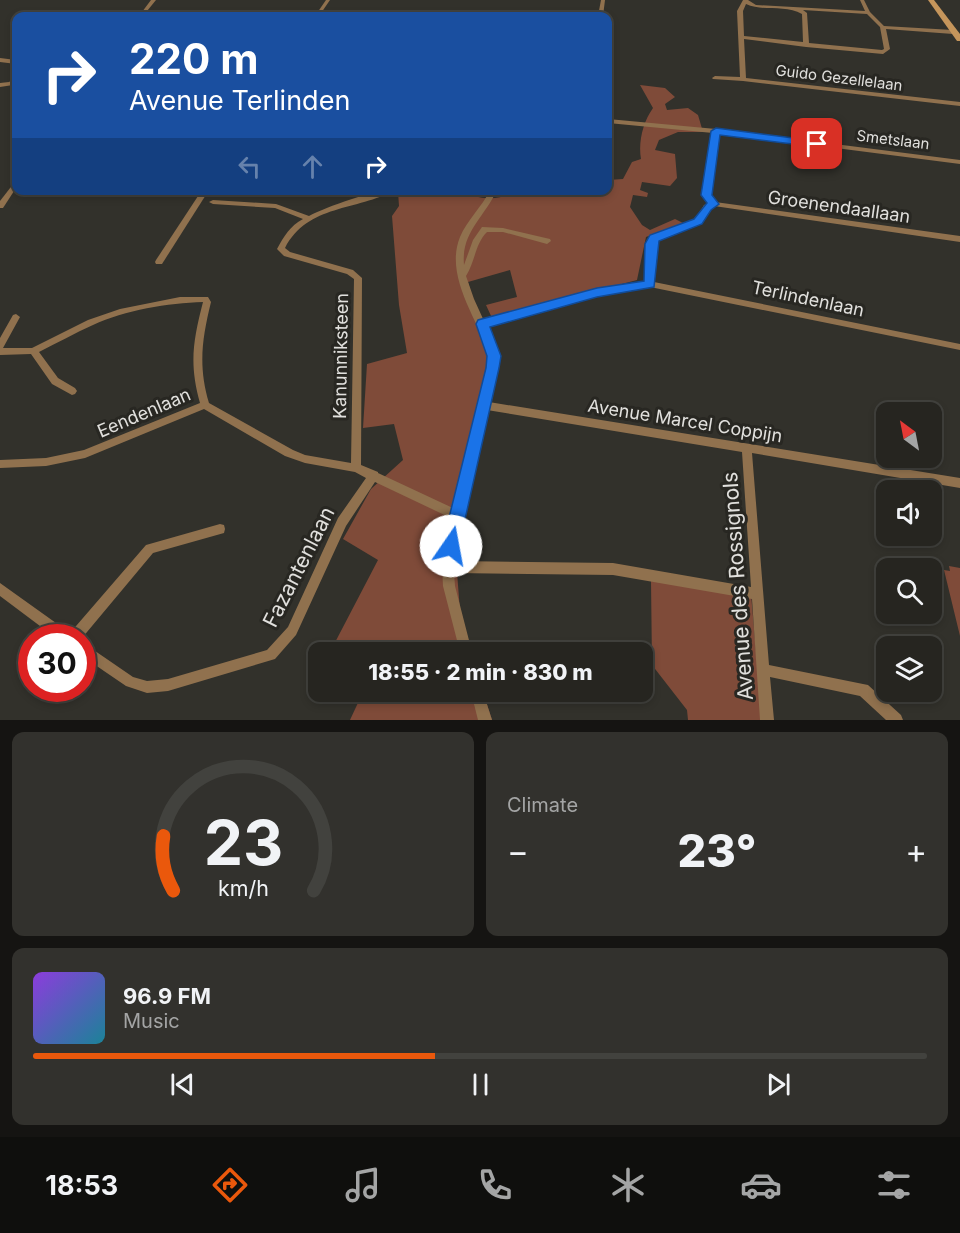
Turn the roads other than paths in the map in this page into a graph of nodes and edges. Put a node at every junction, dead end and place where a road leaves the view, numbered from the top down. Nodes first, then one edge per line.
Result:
1 (154, 0) edge
2 (862, 0) edge
3 (931, 0) edge
4 (745, 1) edge
5 (755, 6) junction
6 (741, 8) junction
7 (795, 8) junction
8 (811, 9) junction
9 (144, 12) edge
10 (804, 13) junction
11 (868, 13) junction
12 (882, 25) junction
13 (952, 32) junction
14 (741, 37) junction
15 (960, 39) edge
16 (806, 45) junction
17 (715, 78) dead end
18 (742, 79) junction
19 (960, 104) edge
20 (612, 122) edge
21 (716, 131) junction
22 (960, 162) edge
23 (12, 190) edge
24 (203, 195) edge
25 (375, 195) edge
26 (492, 195) edge
27 (213, 202) dead end
28 (713, 204) junction
29 (0, 206) edge
30 (308, 218) junction
31 (960, 239) edge
32 (547, 241) dead end
33 (159, 262) dead end
34 (462, 275) junction
35 (650, 284) junction
36 (16, 317) dead end
37 (483, 324) junction
38 (0, 346) edge
39 (960, 347) edge
40 (33, 351) junction
41 (0, 352) edge
42 (72, 391) dead end
43 (205, 405) junction
44 (483, 405) junction
45 (747, 449) junction
46 (0, 464) edge
47 (356, 468) junction
48 (375, 475) junction
49 (960, 483) edge
50 (457, 515) junction
51 (220, 529) dead end
52 (448, 567) junction
53 (0, 589) edge
54 (757, 594) junction
55 (48, 624) edge
56 (86, 624) edge
57 (463, 642) edge
58 (96, 658) edge
59 (765, 670) junction
60 (480, 702) edge
61 (485, 720) edge
62 (767, 720) edge
63 (896, 720) edge

1 - 9 street
2 - 11 street
3 - 13 main road
4 - 5 street
4 - 6 street
5 - 6 street
5 - 7 street
6 - 14 street
7 - 8 street
7 - 10 street
8 - 10 street
8 - 11 street
10 - 16 street
11 - 12 street
12 - 13 street
12 - 16 street
13 - 15 main road
14 - 16 street
14 - 18 street
17 - 18 street, Guido Gezellelaan
18 - 19 street, Guido Gezellelaan
20 - 21 street, Smetslaan
21 - 22 street, Smetslaan
21 - 28 street
23 - 29 street
24 - 33 street
25 - 30 street, Kanunniksteen
26 - 34 street
27 - 30 street
28 - 31 street, Groenendaallaan
28 - 35 street
30 - 47 street, Kanunniksteen
32 - 34 street
34 - 37 street
35 - 37 street
35 - 39 street, Terlindenlaan
36 - 38 street
37 - 44 street
40 - 41 street
40 - 42 street
40 - 43 street
43 - 46 street, Eendenlaan
43 - 47 street, Eendenlaan
44 - 45 street, Avenue Marcel Coppijn
44 - 50 street
45 - 49 street, Avenue Marcel Coppijn
45 - 54 street, Avenue des Rossignols
47 - 48 street, Eendenlaan
48 - 50 street, Eendenlaan
48 - 58 street, Fazantenlaan
50 - 52 street
51 - 56 street
52 - 54 street
52 - 57 street
53 - 55 street
54 - 59 street, Avenue des Rossignols
59 - 62 street, Avenue des Rossignols
59 - 63 street
60 - 61 street

